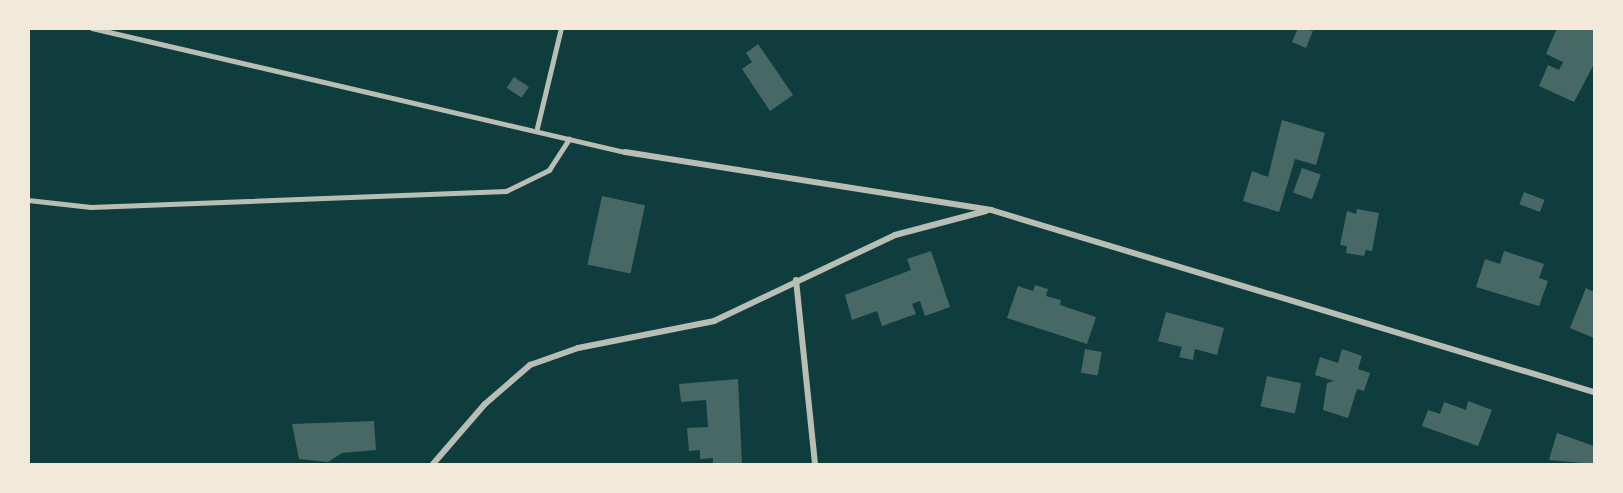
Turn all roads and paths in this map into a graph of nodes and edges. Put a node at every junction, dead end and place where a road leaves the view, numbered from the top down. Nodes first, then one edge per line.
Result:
1 (92, 28) edge
2 (561, 28) edge
3 (537, 128) junction
4 (569, 139) junction
5 (625, 152) joint
6 (28, 200) edge
7 (991, 210) junction
8 (796, 280) junction
9 (1594, 392) edge
10 (433, 465) edge
11 (815, 465) edge

1 - 3 lane
2 - 3 lane
3 - 4 lane
4 - 5 lane
4 - 6 lane
5 - 7 street
7 - 8 street
7 - 9 street
8 - 10 street
8 - 11 street

